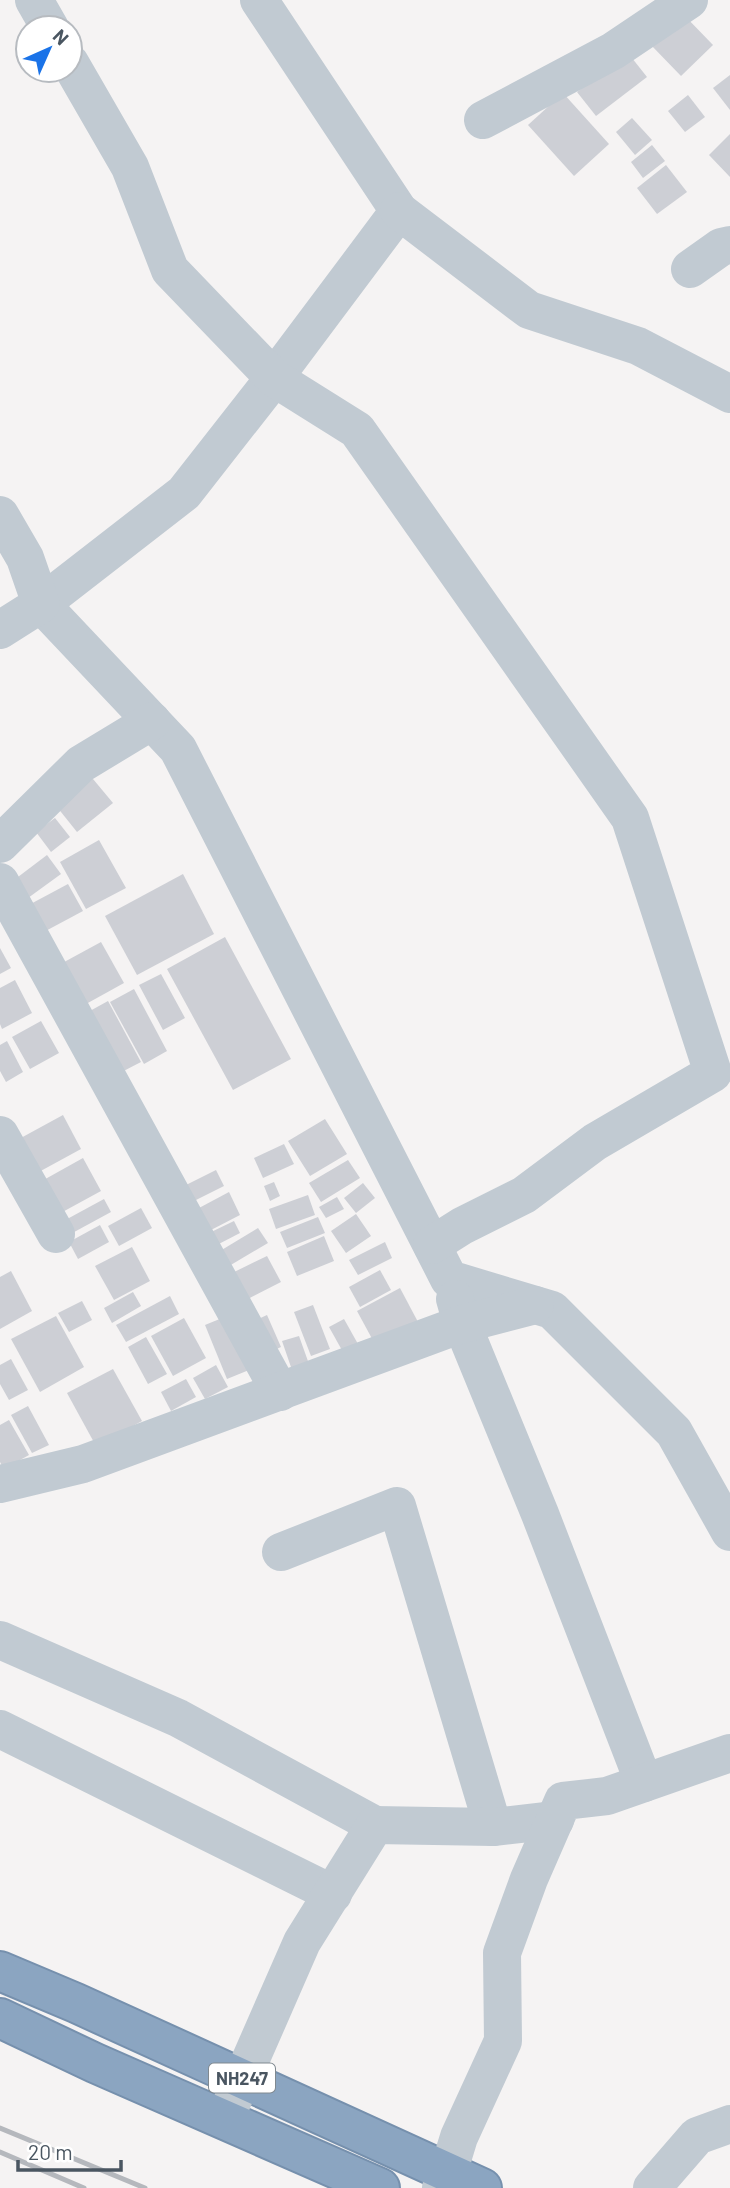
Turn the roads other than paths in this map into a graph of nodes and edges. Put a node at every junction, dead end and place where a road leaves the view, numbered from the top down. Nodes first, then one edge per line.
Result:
1 (259, 0) edge
2 (689, 0) edge
3 (82, 84) edge
4 (483, 120) dead end
5 (399, 211) junction
6 (730, 245) edge
7 (690, 269) dead end
8 (274, 378) junction
9 (730, 394) edge
10 (0, 514) edge
11 (41, 604) junction
12 (0, 630) edge
13 (152, 721) junction
14 (0, 844) edge
15 (0, 882) edge
16 (721, 1071) edge
17 (0, 1135) edge
18 (56, 1234) dead end
19 (432, 1245) junction
20 (449, 1279) junction
21 (536, 1305) junction
22 (463, 1325) junction
23 (280, 1392) junction
24 (1, 1482) edge
25 (730, 1532) edge
26 (281, 1552) dead end
27 (0, 1640) edge
28 (0, 1729) edge
29 (730, 1753) edge
30 (644, 1783) junction
31 (555, 1819) junction
32 (375, 1825) junction
33 (493, 1827) junction
34 (332, 1894) junction
35 (0, 1971) edge
36 (0, 2018) edge
37 (242, 2078) junction
38 (225, 2118) junction
39 (730, 2124) edge
40 (457, 2183) edge
41 (380, 2188) edge
42 (652, 2188) edge

1 - 5 street
2 - 4 street
3 - 8 street
5 - 8 street
5 - 9 street
6 - 7 street
8 - 11 street
8 - 16 street
10 - 11 street
11 - 12 street
11 - 13 street
13 - 14 street
13 - 19 street
15 - 23 street
16 - 19 street
17 - 18 street
19 - 20 street
20 - 21 street
20 - 22 street
21 - 22 street
21 - 25 street
22 - 23 street
22 - 30 street
23 - 24 street
26 - 33 street
27 - 32 street
28 - 34 street
29 - 30 street
30 - 31 street
31 - 33 street
31 - 40 street
32 - 33 street
32 - 34 street
34 - 37 street
35 - 37 highway, NH247
36 - 38 highway, NH247
37 - 38 street
37 - 40 highway, NH247
38 - 41 highway, NH247
39 - 42 street

